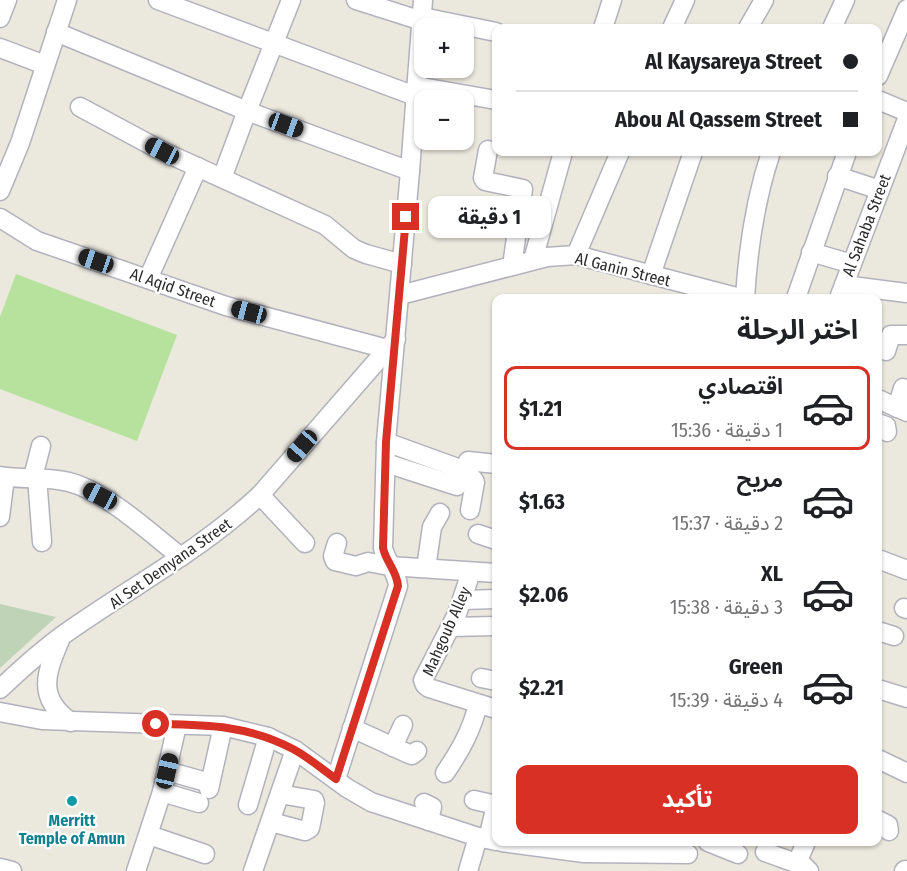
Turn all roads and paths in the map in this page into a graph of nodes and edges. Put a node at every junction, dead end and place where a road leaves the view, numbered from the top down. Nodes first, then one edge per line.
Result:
1 (7, 0) edge
2 (67, 0) edge
3 (158, 0) edge
4 (291, 0) edge
5 (356, 0) edge
6 (612, 0) edge
7 (685, 0) edge
8 (764, 0) edge
9 (845, 0) edge
10 (907, 9) edge
11 (422, 13) edge
12 (0, 18) edge
13 (604, 24) edge
14 (674, 24) edge
15 (750, 24) edge
16 (834, 24) edge
17 (492, 31) edge
18 (56, 32) junction
19 (273, 45) junction
20 (0, 48) edge
21 (45, 65) junction
22 (882, 67) edge
23 (414, 90) edge
24 (416, 90) edge
25 (474, 98) edge
26 (492, 100) edge
27 (882, 102) edge
28 (80, 107) dead end
29 (247, 111) junction
30 (907, 112) edge
31 (907, 118) edge
32 (414, 123) edge
33 (488, 150) dead end
34 (562, 156) edge
35 (618, 156) edge
36 (692, 156) edge
37 (770, 156) edge
38 (845, 156) edge
39 (198, 167) junction
40 (411, 171) junction
41 (837, 176) junction
42 (222, 178) junction
43 (880, 190) junction
44 (0, 191) edge
45 (0, 218) edge
46 (811, 252) junction
47 (576, 255) junction
48 (533, 260) junction
49 (402, 264) junction
50 (852, 264) junction
51 (512, 266) junction
52 (651, 275) junction
53 (148, 279) junction
54 (841, 292) edge
55 (907, 293) edge
56 (725, 294) edge
57 (745, 294) edge
58 (797, 294) edge
59 (400, 295) junction
60 (888, 323) dead end
61 (907, 327) edge
62 (907, 335) edge
63 (391, 344) junction
64 (886, 351) dead end
65 (903, 388) dead end
66 (882, 401) edge
67 (902, 410) edge
68 (386, 442) junction
69 (41, 446) dead end
70 (386, 463) junction
71 (492, 463) edge
72 (466, 471) junction
73 (3, 476) edge
74 (35, 477) junction
75 (457, 486) dead end
76 (260, 495) junction
77 (470, 510) dead end
78 (440, 513) dead end
79 (0, 517) edge
80 (478, 534) dead end
81 (492, 539) edge
82 (42, 542) dead end
83 (305, 543) dead end
84 (337, 543) dead end
85 (181, 557) junction
86 (882, 561) edge
87 (389, 566) junction
88 (426, 568) junction
89 (907, 570) edge
90 (471, 572) junction
91 (492, 573) edge
92 (492, 599) edge
93 (463, 600) junction
94 (492, 626) edge
95 (450, 627) junction
96 (62, 636) junction
97 (0, 689) edge
98 (882, 690) edge
99 (907, 698) edge
100 (478, 704) junction
101 (492, 709) edge
102 (0, 712) edge
103 (71, 722) junction
104 (177, 724) junction
105 (403, 725) dead end
106 (224, 726) junction
107 (352, 728) junction
108 (268, 737) junction
109 (393, 747) junction
110 (295, 750) junction
111 (417, 751) dead end
112 (882, 761) edge
113 (167, 771) junction
114 (445, 773) dead end
115 (907, 773) edge
116 (336, 779) junction
117 (162, 792) junction
118 (206, 792) junction
119 (280, 794) junction
120 (474, 800) dead end
121 (424, 803) dead end
122 (492, 804) edge
123 (248, 805) dead end
124 (429, 821) junction
125 (271, 822) junction
126 (149, 835) junction
127 (491, 840) edge
128 (529, 846) edge
129 (718, 846) edge
130 (806, 846) edge
131 (765, 852) dead end
132 (205, 854) dead end
133 (738, 854) dead end
134 (587, 855) edge
135 (652, 855) edge
136 (688, 856) edge
137 (803, 867) edge
138 (0, 868) edge
139 (12, 871) edge
140 (136, 871) edge
141 (253, 871) edge
142 (468, 871) edge

1 - 12 street
2 - 18 street
3 - 19 street
4 - 19 street
5 - 11 street
6 - 13 street
7 - 14 street
8 - 15 street
9 - 16 street
10 - 22 street
11 - 17 street
11 - 24 street
18 - 21 street
18 - 29 street
19 - 23 street
19 - 29 street
20 - 21 street
21 - 44 street
25 - 26 street
27 - 30 street
28 - 39 street
29 - 40 street
29 - 42 street
31 - 43 street, Al Sahaba Street
32 - 40 street
33 - 51 street
34 - 48 street
35 - 47 street
36 - 52 street
37 - 57 street
38 - 41 street
39 - 42 street
39 - 53 street
40 - 49 street
41 - 43 street
41 - 46 street
42 - 49 street
43 - 50 street, Al Sahaba Street
45 - 53 street, Al Aqid Street
46 - 50 street
46 - 58 street
47 - 48 street, Al Ganin Street
47 - 52 street, Al Ganin Street
48 - 51 street, Al Ganin Street
49 - 59 street
50 - 54 street, Al Sahaba Street
51 - 59 street, Al Ganin Street
52 - 56 street, Al Ganin Street
53 - 63 street, Al Aqid Street
54 - 55 street
59 - 63 street
60 - 61 street
62 - 64 street
63 - 68 street
63 - 76 street, Al Set Demyana Street
65 - 67 street
66 - 67 street
68 - 70 street
68 - 72 street
69 - 74 street
70 - 75 street
70 - 87 street
71 - 72 street
72 - 77 street
73 - 74 street
73 - 79 street
74 - 82 street
74 - 85 street
76 - 83 street
76 - 85 street, Al Set Demyana Street
78 - 88 street
80 - 81 street
84 - 87 street
85 - 96 street, Al Set Demyana Street
86 - 89 street
87 - 88 street
87 - 107 street
88 - 90 street
90 - 91 street
90 - 93 street, Mahgoub Alley
92 - 93 street
93 - 95 street, Mahgoub Alley
94 - 95 street
95 - 100 street, Mahgoub Alley
96 - 97 street, Al Set Demyana Street
96 - 103 street
98 - 99 street
100 - 101 street, Mahgoub Alley
100 - 114 street
102 - 103 street
103 - 104 street
104 - 106 street
104 - 113 street
105 - 109 street
106 - 108 street
106 - 118 street
107 - 109 street
107 - 116 street
108 - 110 street
108 - 123 street
109 - 111 street
110 - 116 street
110 - 119 street
112 - 115 street
113 - 117 street
113 - 118 street
116 - 124 street
117 - 118 street
117 - 126 street
119 - 125 street
119 - 125 street
120 - 122 street
121 - 124 street
124 - 127 street
125 - 141 street
126 - 132 street
126 - 140 street
127 - 142 street
128 - 134 street
129 - 133 street
130 - 137 street
131 - 137 street
134 - 135 street
135 - 136 street
138 - 139 street

